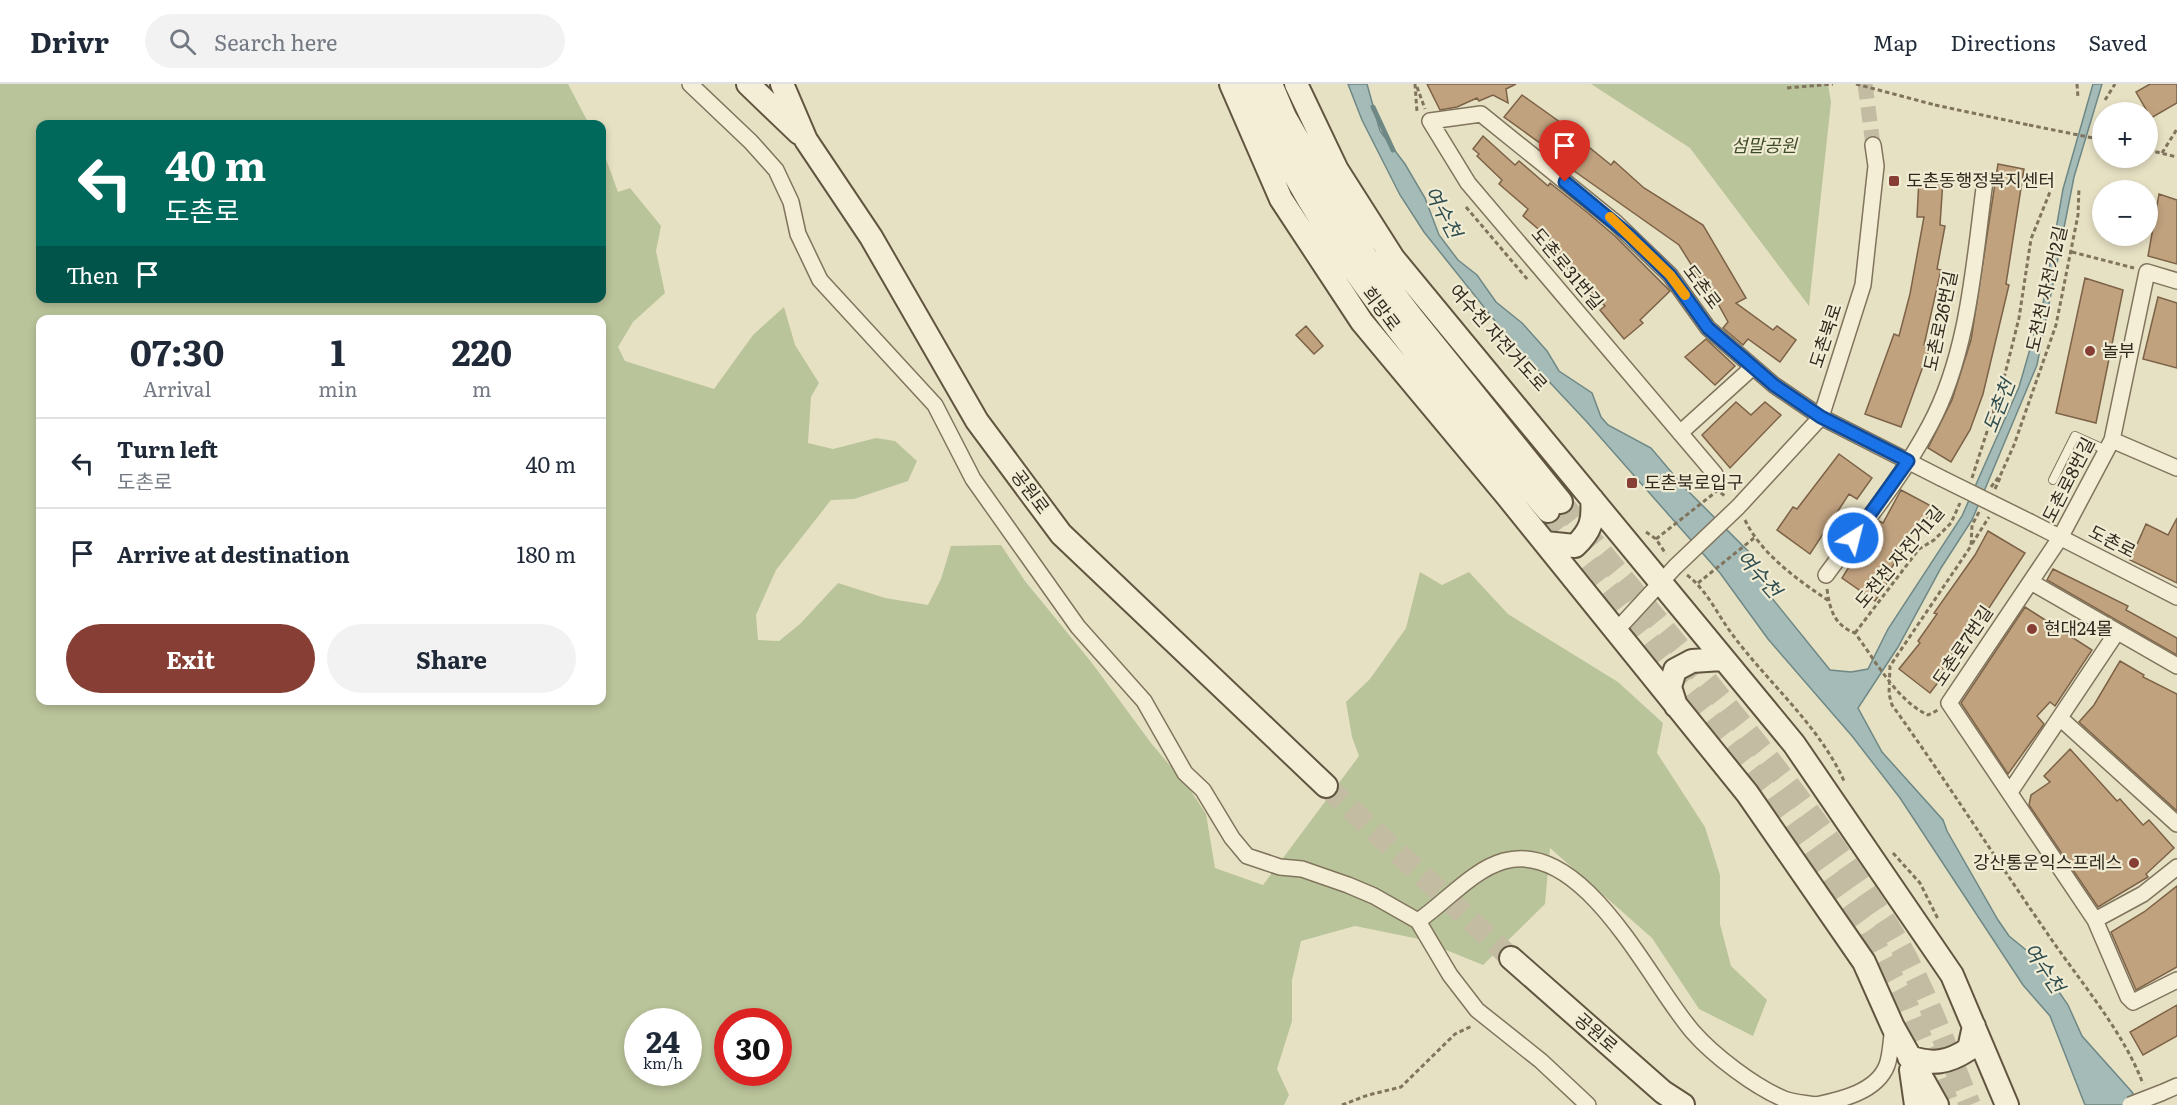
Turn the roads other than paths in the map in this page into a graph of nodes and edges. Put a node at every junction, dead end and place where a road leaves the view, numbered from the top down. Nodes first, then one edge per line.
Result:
1 (690, 84) edge
2 (748, 84) edge
3 (782, 84) edge
4 (1231, 84) edge
5 (1250, 84) edge
6 (1271, 84) edge
7 (1296, 84) edge
8 (1430, 121) joint
9 (806, 140) junction
10 (1873, 145) tunnel mouth
11 (1985, 181) dead end
12 (2177, 280) edge
13 (1753, 367) junction
14 (1821, 417) junction
15 (1680, 433) junction
16 (2109, 445) junction
17 (1908, 461) junction
18 (2177, 468) edge
19 (1715, 474) dead end
20 (2053, 480) dead end
21 (1592, 499) junction
22 (2060, 538) junction
23 (1545, 543) junction
24 (1826, 575) road end
25 (1668, 576) junction
26 (2031, 582) junction
27 (2177, 597) edge
28 (1615, 632) junction
29 (2117, 632) junction
30 (1722, 658) junction
31 (2177, 666) edge
32 (1676, 706) junction
33 (2060, 718) junction
34 (1326, 786) tunnel mouth
35 (2010, 792) junction
36 (2177, 824) edge
37 (2177, 867) edge
38 (2095, 920) junction
39 (1419, 921) junction
40 (1511, 958) tunnel mouth
41 (2177, 980) edge
42 (1974, 1026) junction
43 (1893, 1028) junction
44 (1910, 1057) junction
45 (2177, 1086) edge
46 (1588, 1105) edge
47 (1683, 1105) edge
48 (1816, 1105) edge
49 (1916, 1105) edge
50 (1937, 1105) edge
51 (2007, 1105) edge
52 (2130, 1105) edge

1 - 39 street
2 - 9 main road, 공원로
3 - 9 main road, 공원로
4 - 23 main road
5 - 6 main road, 희망로
7 - 21 main road
8 - 13 street, 도촌로
8 - 15 street, 도촌로31번길
9 - 34 main road, 공원로
10 - 14 street, 도촌북로
11 - 17 street, 도촌로26번길
12 - 16 street, 도촌로8번길
13 - 14 street, 도촌로
13 - 15 street
14 - 17 street, 도촌로
14 - 25 street, 도촌북로
15 - 19 street, 도촌로31번길
16 - 18 street, 도촌로8번길
16 - 20 lane
16 - 22 street, 도촌로8번길
17 - 22 street, 도촌로, bridge
17 - 24 street
21 - 23 main road
21 - 25 main road
22 - 26 street, 도촌로7번길
22 - 27 street, 도촌로
23 - 28 main road
25 - 28 street
25 - 30 main road
26 - 29 street
26 - 35 street, 도촌로7번길
28 - 32 main road
29 - 31 street
29 - 33 street
30 - 32 main road
30 - 42 main road
32 - 43 main road
33 - 35 street
33 - 36 street
35 - 38 street, 도촌로7번길
37 - 38 street
38 - 41 street, 도촌로7번길
39 - 46 street
39 - 48 street
40 - 47 main road, 공원로
42 - 44 main road
42 - 51 main road
43 - 44 main road
43 - 48 street
43 - 49 main road
44 - 50 main road
45 - 52 street, bridge

